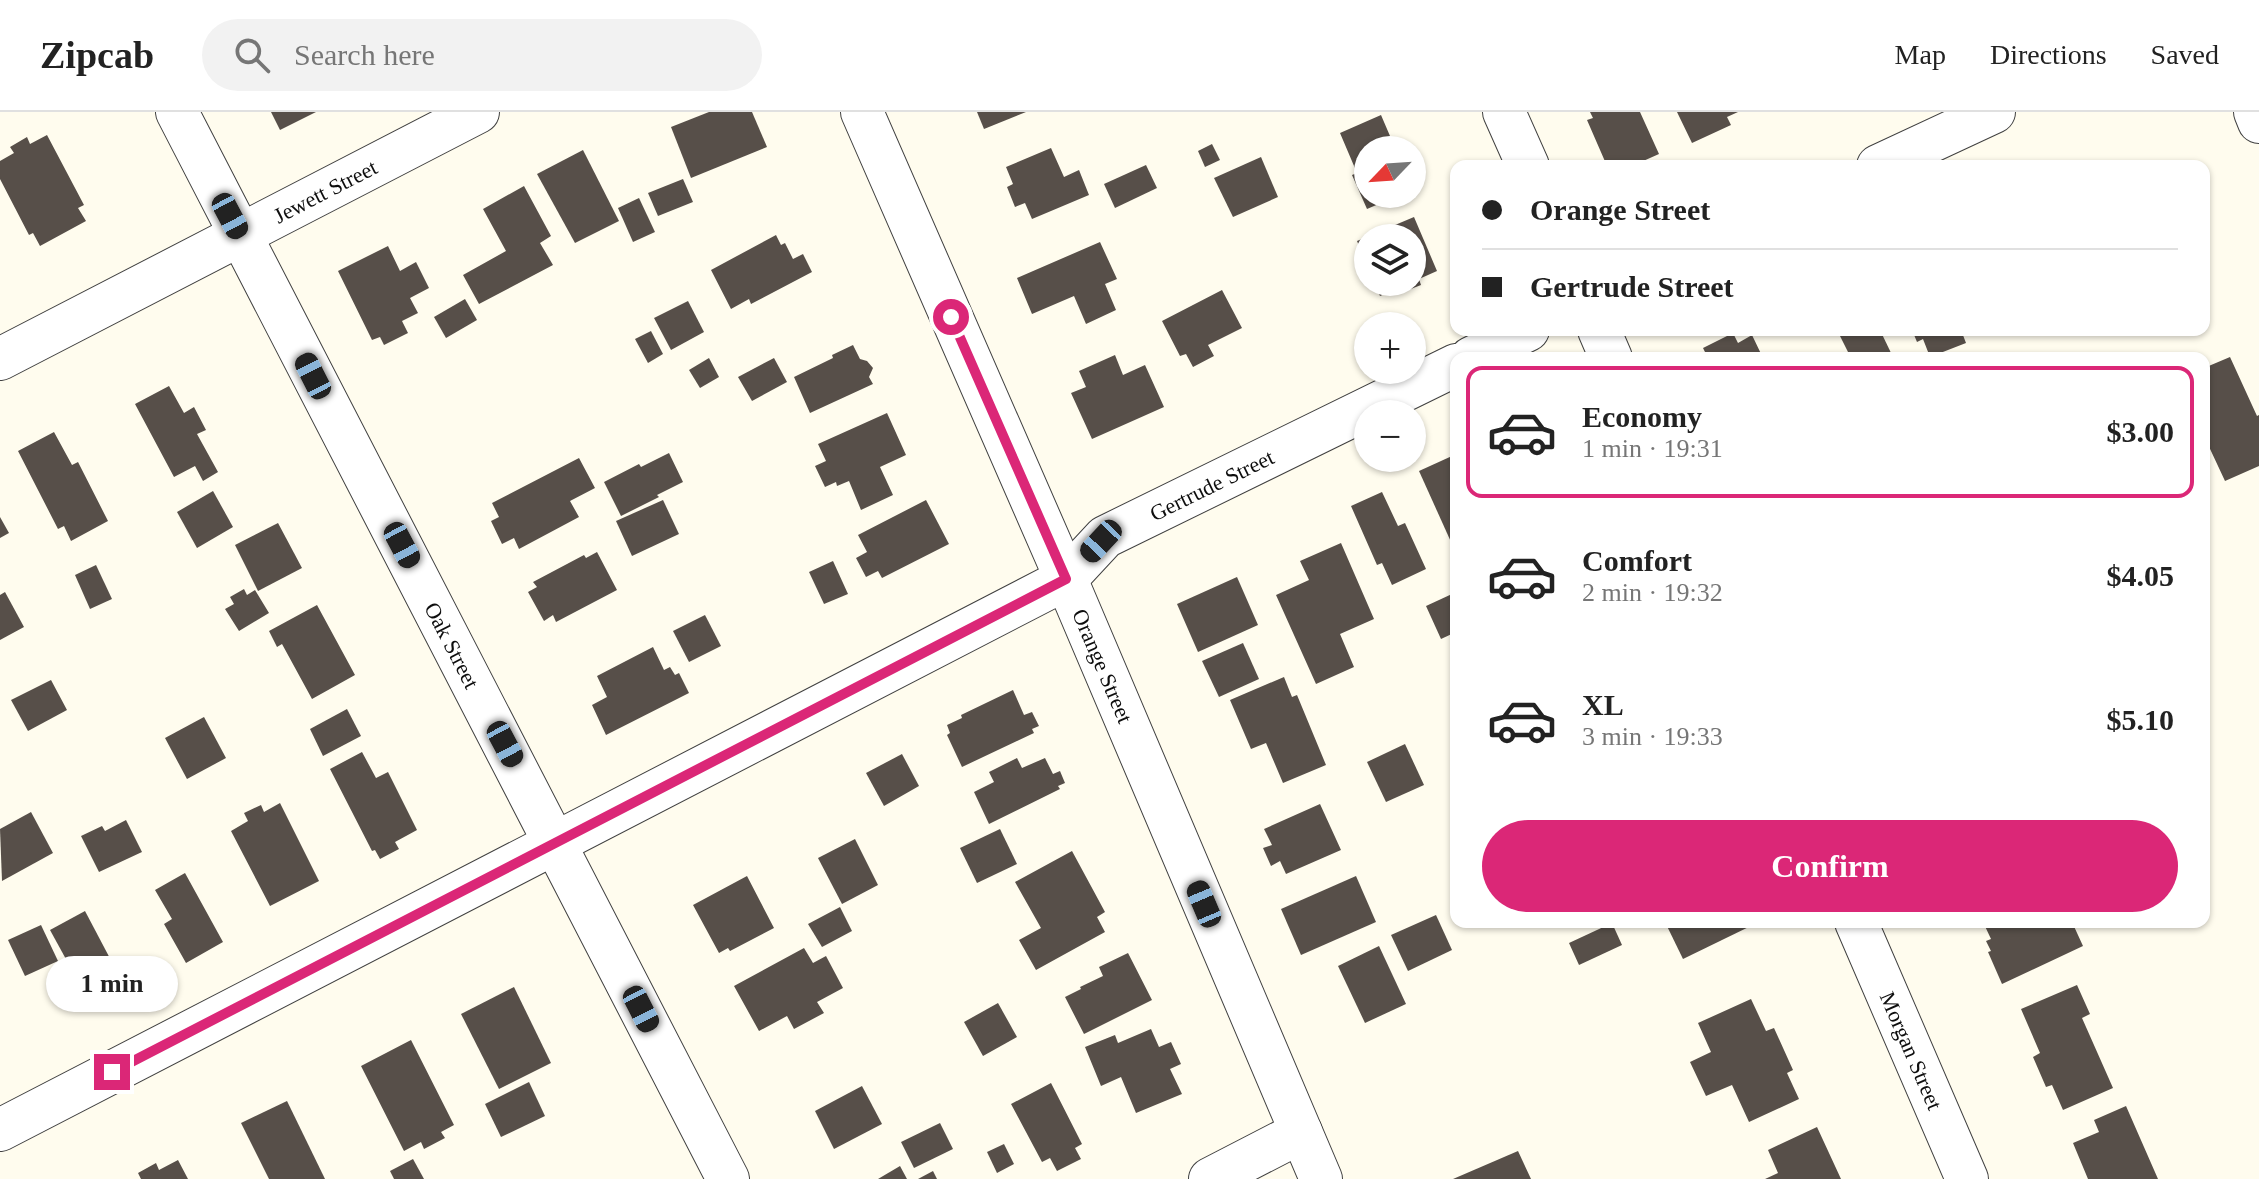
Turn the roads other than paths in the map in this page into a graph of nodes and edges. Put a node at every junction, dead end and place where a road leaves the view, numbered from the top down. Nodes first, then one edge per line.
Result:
1 (177, 112) edge
2 (478, 112) edge
3 (862, 112) edge
4 (1504, 112) edge
5 (1994, 112) edge
6 (2255, 112) edge
7 (2259, 122) edge
8 (1525, 160) edge
9 (1891, 160) edge
10 (240, 235) junction
11 (1516, 336) edge
12 (1483, 352) edge
13 (0, 359) edge
14 (1450, 368) edge
15 (1066, 579) junction
16 (556, 842) junction
17 (1859, 928) edge
18 (0, 1130) edge
19 (1301, 1132) junction
20 (728, 1179) edge
21 (1210, 1179) edge
22 (1321, 1179) edge
23 (1967, 1179) edge

1 - 10 street, Oak Street
2 - 10 street, Jewett Street
3 - 15 street, Orange Street
4 - 8 street
5 - 9 street
6 - 7 street
10 - 13 street, Jewett Street
10 - 16 street, Oak Street
11 - 12 street
14 - 15 street, Gertrude Street
15 - 16 street, Gertrude Street
15 - 19 street, Orange Street
16 - 18 street, Gertrude Street
16 - 20 street, Oak Street
17 - 23 street, Morgan Street
19 - 21 street
19 - 22 street, Orange Street

